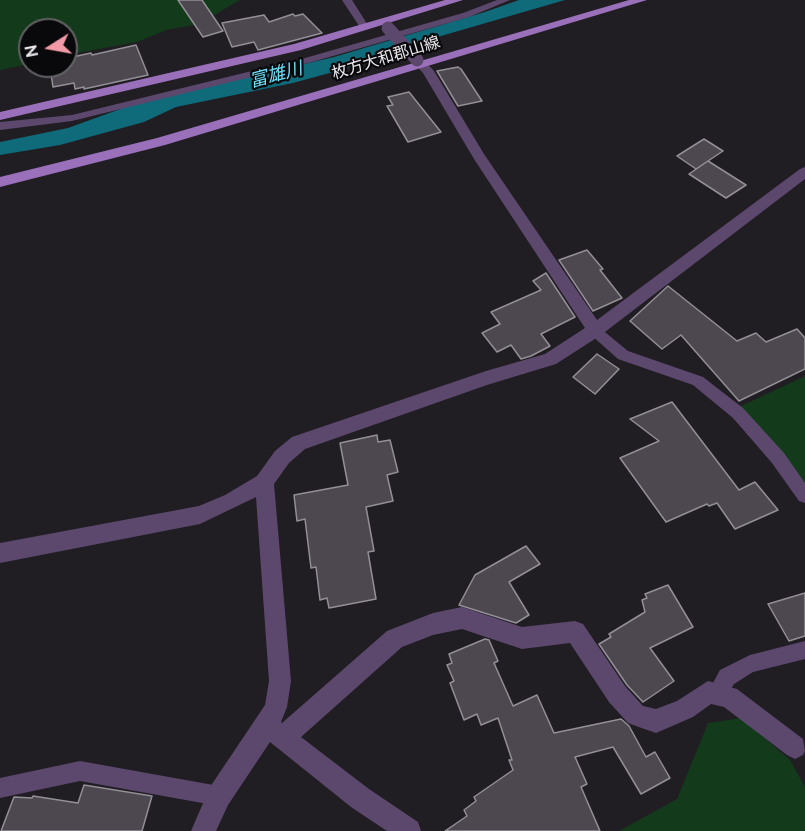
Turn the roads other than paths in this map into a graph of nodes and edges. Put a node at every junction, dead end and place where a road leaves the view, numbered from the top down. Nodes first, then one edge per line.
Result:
1 (347, 0) edge
2 (456, 0) edge
3 (505, 0) edge
4 (641, 0) edge
5 (385, 25) junction
6 (364, 27) junction
7 (419, 63) junction
8 (0, 116) edge
9 (0, 126) edge
10 (805, 172) edge
11 (0, 182) edge
12 (595, 330) junction
13 (264, 482) junction
14 (805, 496) edge
15 (0, 553) edge
16 (805, 650) edge
17 (716, 694) junction
18 (275, 732) junction
19 (795, 747) dead end
20 (0, 788) edge
21 (219, 796) junction
22 (202, 831) edge
23 (409, 831) edge

1 - 6 lane
2 - 5 main road, 枚方大和郡山線
3 - 9 lane
4 - 7 main road, 枚方大和郡山線
5 - 6 main road, 枚方大和郡山線
5 - 7 street, bridge
6 - 8 main road, 枚方大和郡山線
7 - 11 main road, 枚方大和郡山線
7 - 12 street
10 - 12 street
12 - 13 street
12 - 14 lane
13 - 15 street
13 - 18 street
16 - 17 lane
17 - 18 street
17 - 19 street
18 - 21 street
18 - 23 street
20 - 21 lane
21 - 22 street

